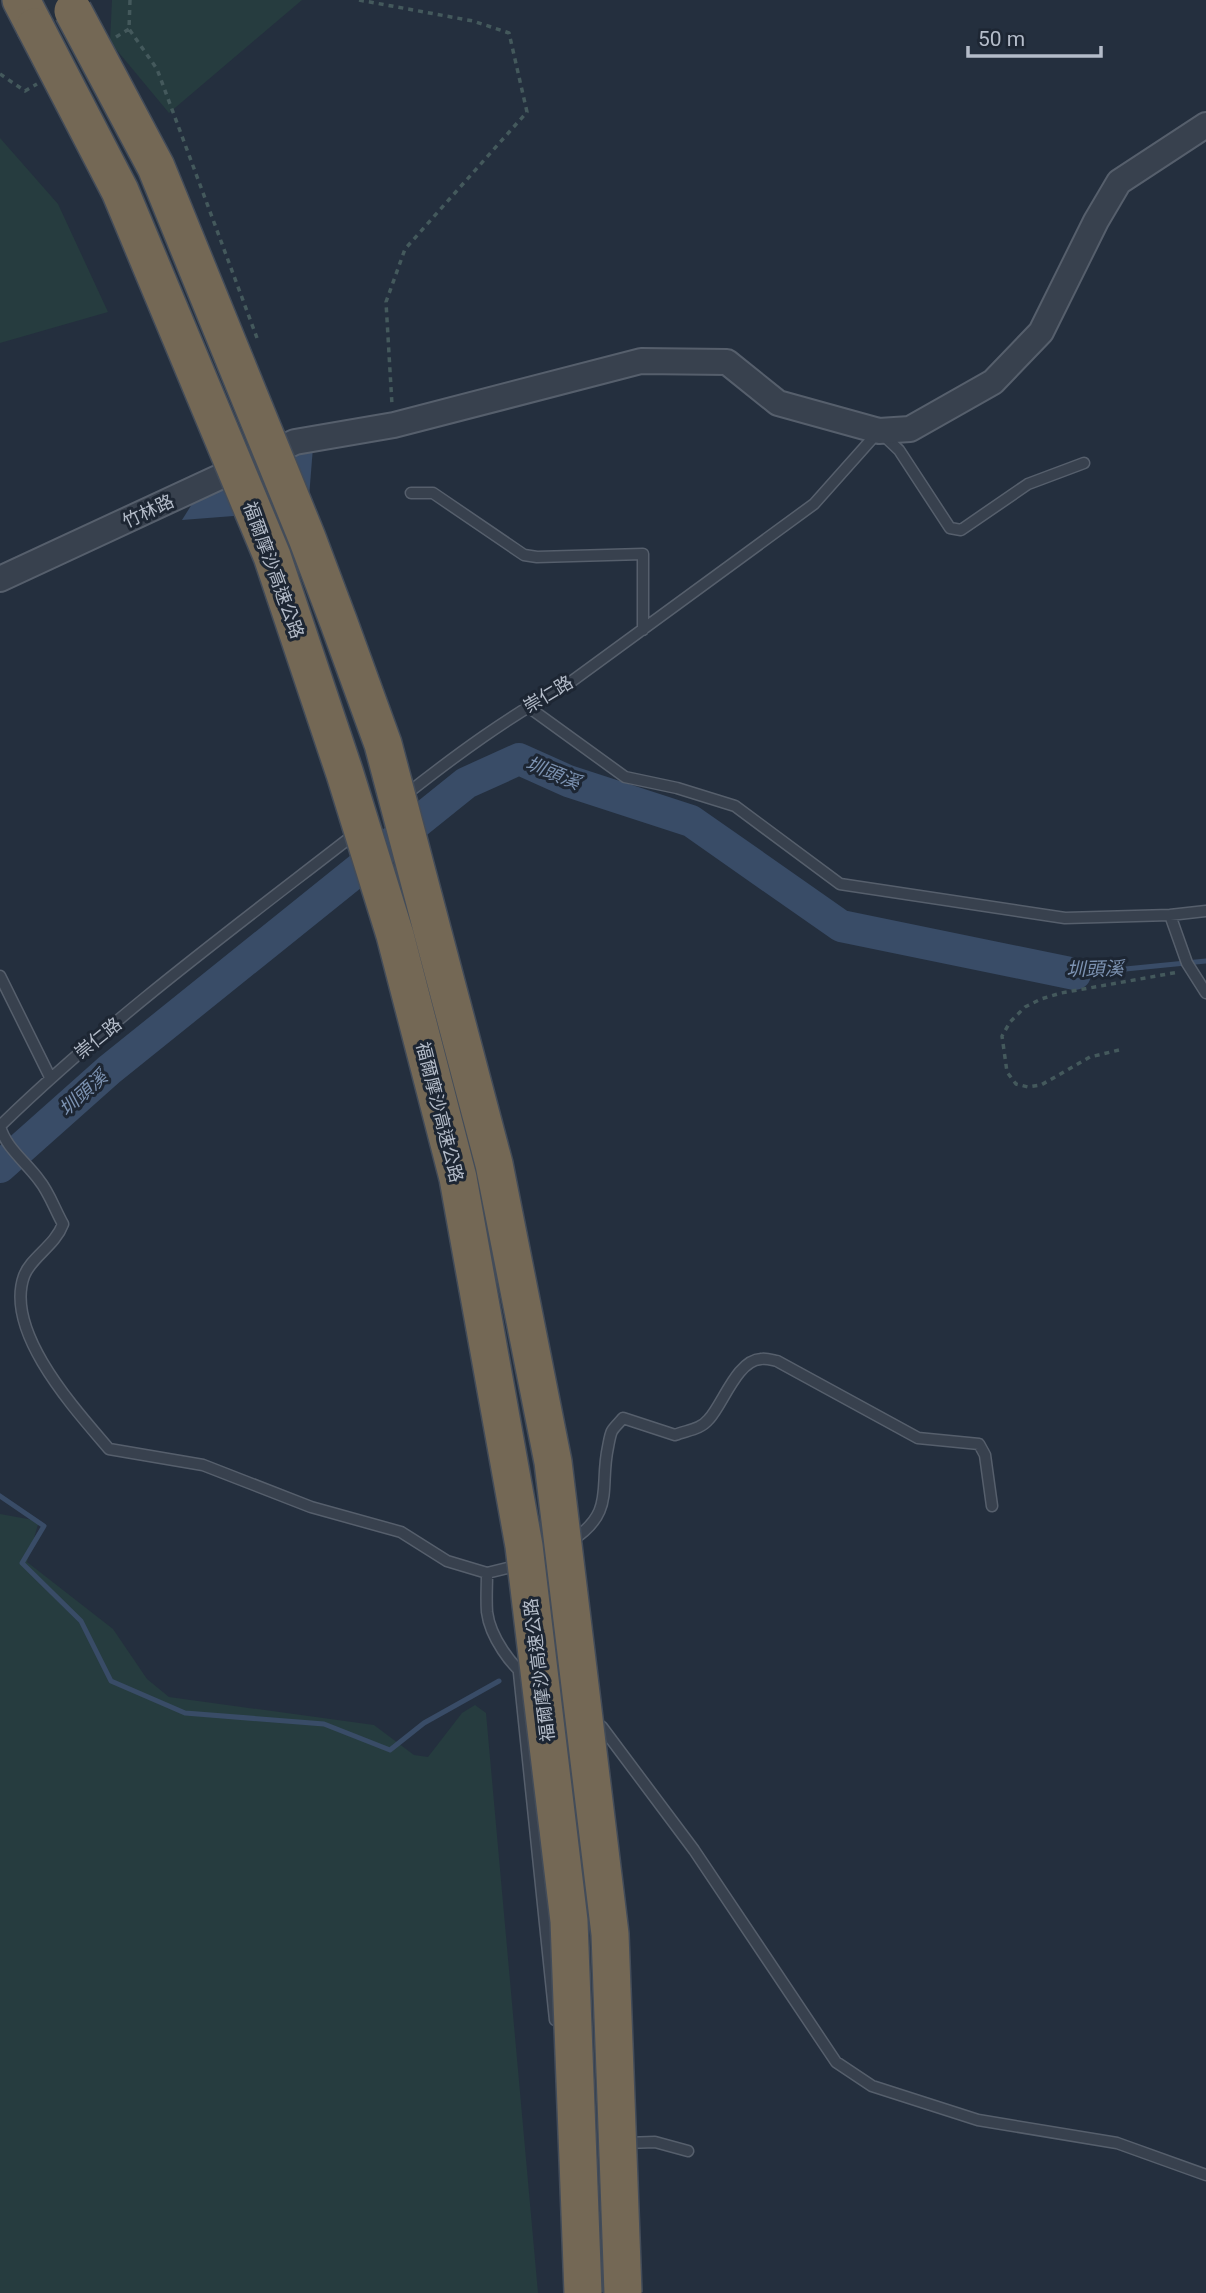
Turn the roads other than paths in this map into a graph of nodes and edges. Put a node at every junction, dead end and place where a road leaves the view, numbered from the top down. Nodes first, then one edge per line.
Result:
1 (70, 5) edge
2 (28, 14) edge
3 (1206, 125) edge
4 (879, 431) junction
5 (1084, 463) dead end
6 (411, 493) dead end
7 (0, 579) edge
8 (643, 630) junction
9 (527, 706) junction
10 (390, 806) dead end
11 (368, 824) dead end
12 (1206, 911) edge
13 (1170, 915) junction
14 (0, 976) edge
15 (1206, 993) edge
16 (50, 1077) junction
17 (1, 1128) edge
18 (992, 1506) dead end
19 (551, 1553) dead end
20 (540, 1560) dead end
21 (487, 1573) junction
22 (519, 1672) junction
23 (551, 1694) dead end
24 (572, 1707) dead end
25 (556, 2033) dead end
26 (565, 2125) dead end
27 (588, 2140) dead end
28 (609, 2143) dead end
29 (688, 2151) dead end
30 (1206, 2175) edge
31 (583, 2293) edge
32 (623, 2293) edge

1 - 32 highway, bridge
2 - 31 highway, 福爾摩沙高速公路, bridge
3 - 4 street
4 - 5 lane
4 - 7 street, 竹林路
4 - 8 lane, 崇仁路
6 - 8 lane
8 - 9 lane, 崇仁路
9 - 10 lane, 崇仁路
9 - 13 lane
11 - 16 lane, 崇仁路
12 - 13 lane
13 - 15 lane
14 - 16 lane
16 - 17 lane, 崇仁路
17 - 21 lane
18 - 19 lane
20 - 21 lane
21 - 22 lane
22 - 23 lane
22 - 25 lane
24 - 30 lane
26 - 27 lane
28 - 29 lane

